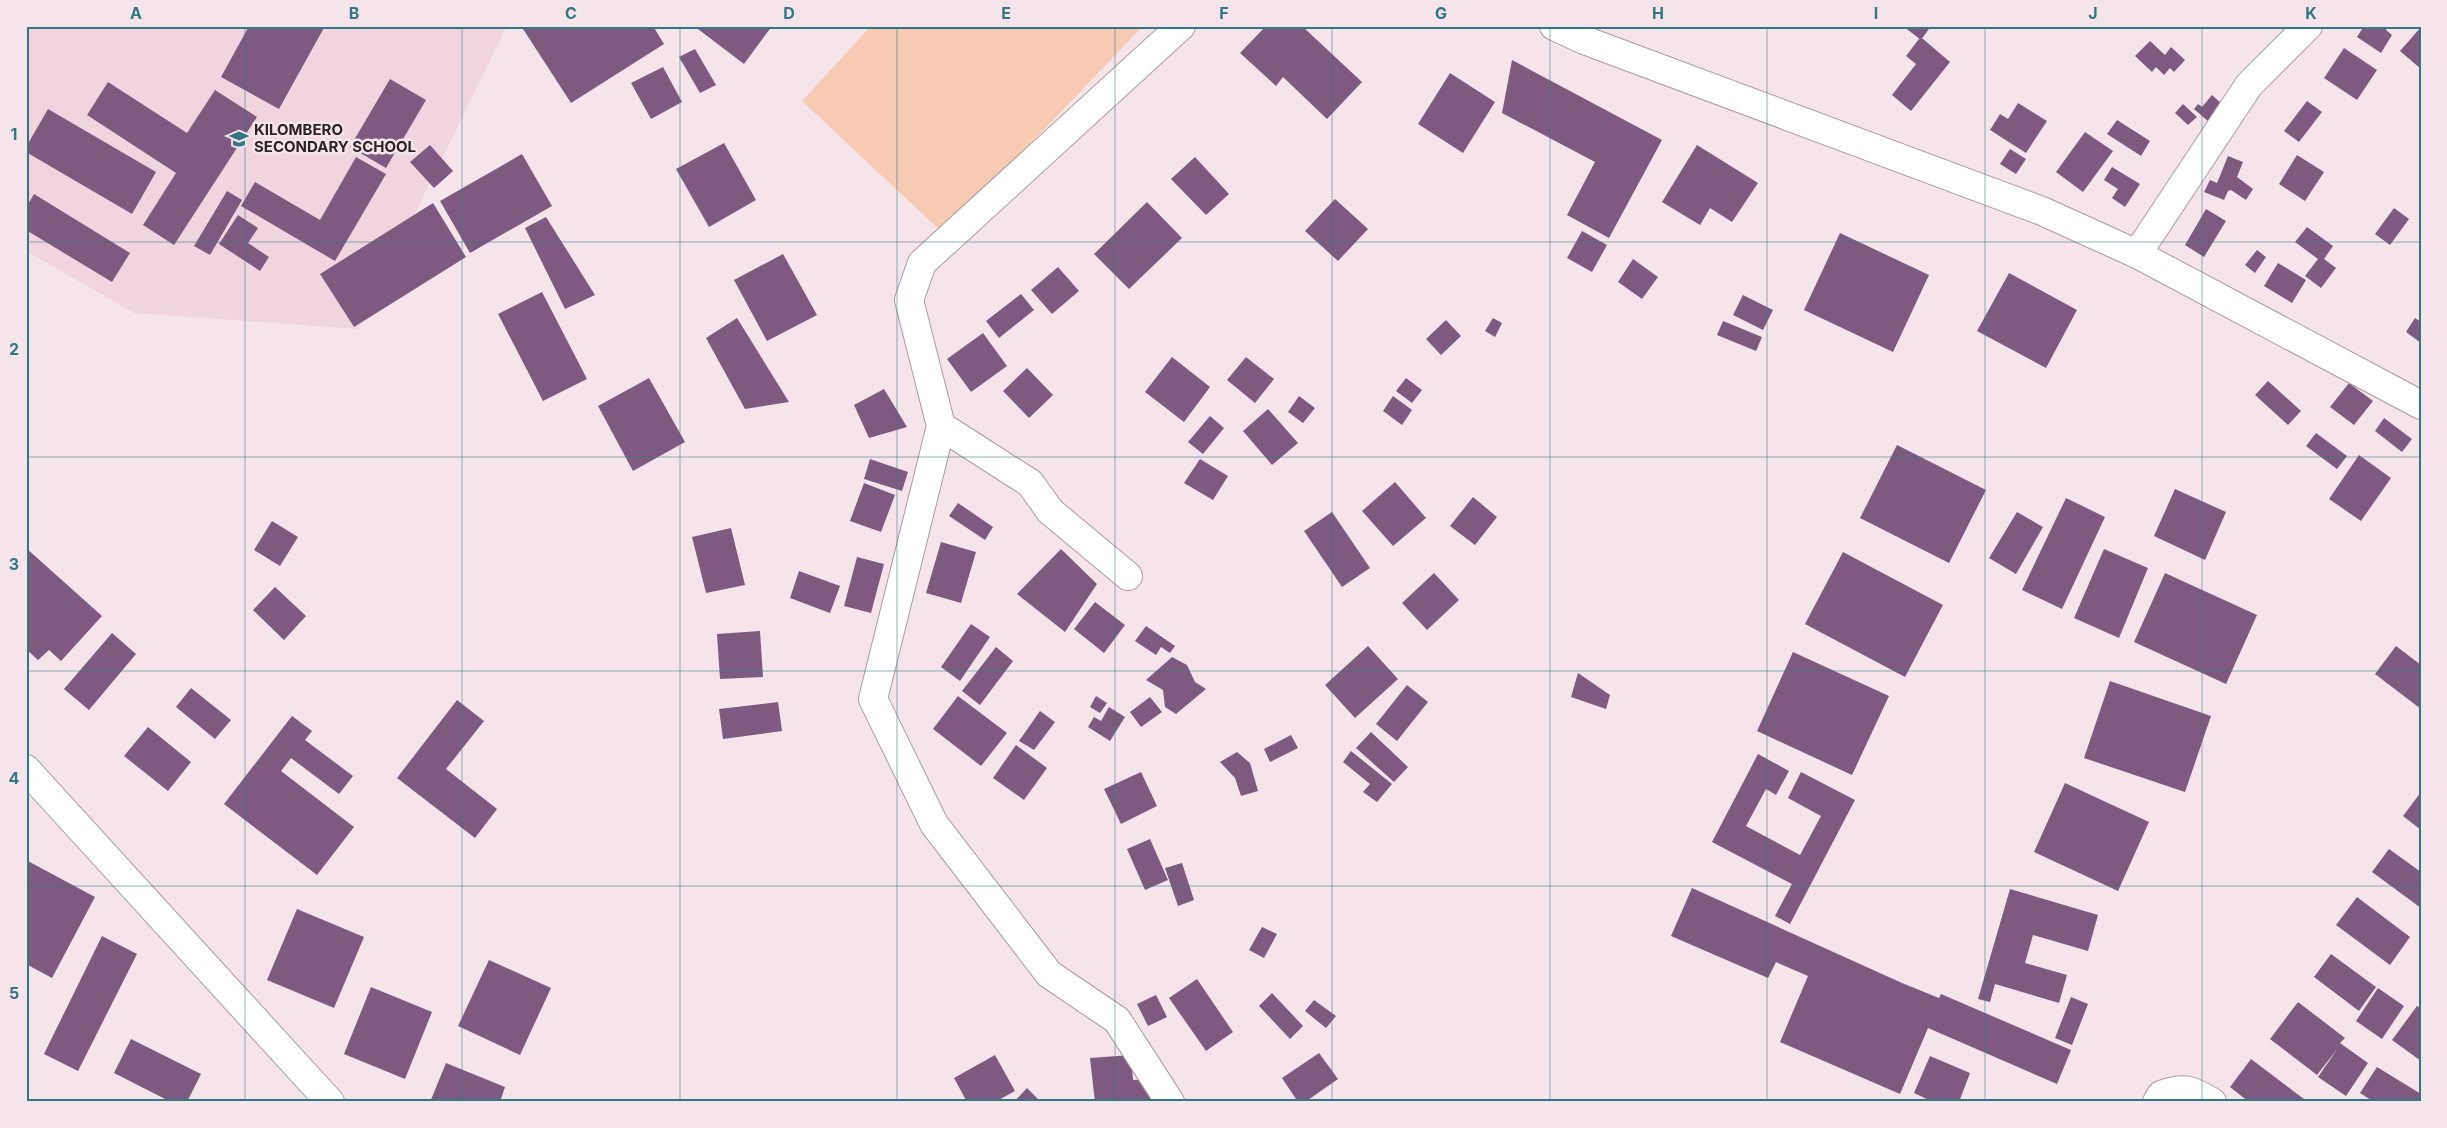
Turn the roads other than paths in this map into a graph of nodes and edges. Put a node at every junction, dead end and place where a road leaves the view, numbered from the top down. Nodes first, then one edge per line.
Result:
1 (1181, 26) edge
2 (1554, 26) edge
3 (2308, 26) edge
4 (2137, 254) junction
5 (2421, 405) edge
6 (941, 426) junction
7 (1128, 576) dead end
8 (26, 769) edge
9 (330, 1102) edge
10 (1170, 1102) edge
11 (2158, 1102) edge
12 (2212, 1102) edge

1 - 6 street
2 - 4 street
3 - 4 street
4 - 5 street
6 - 7 street
6 - 10 street
8 - 9 street
11 - 12 street

